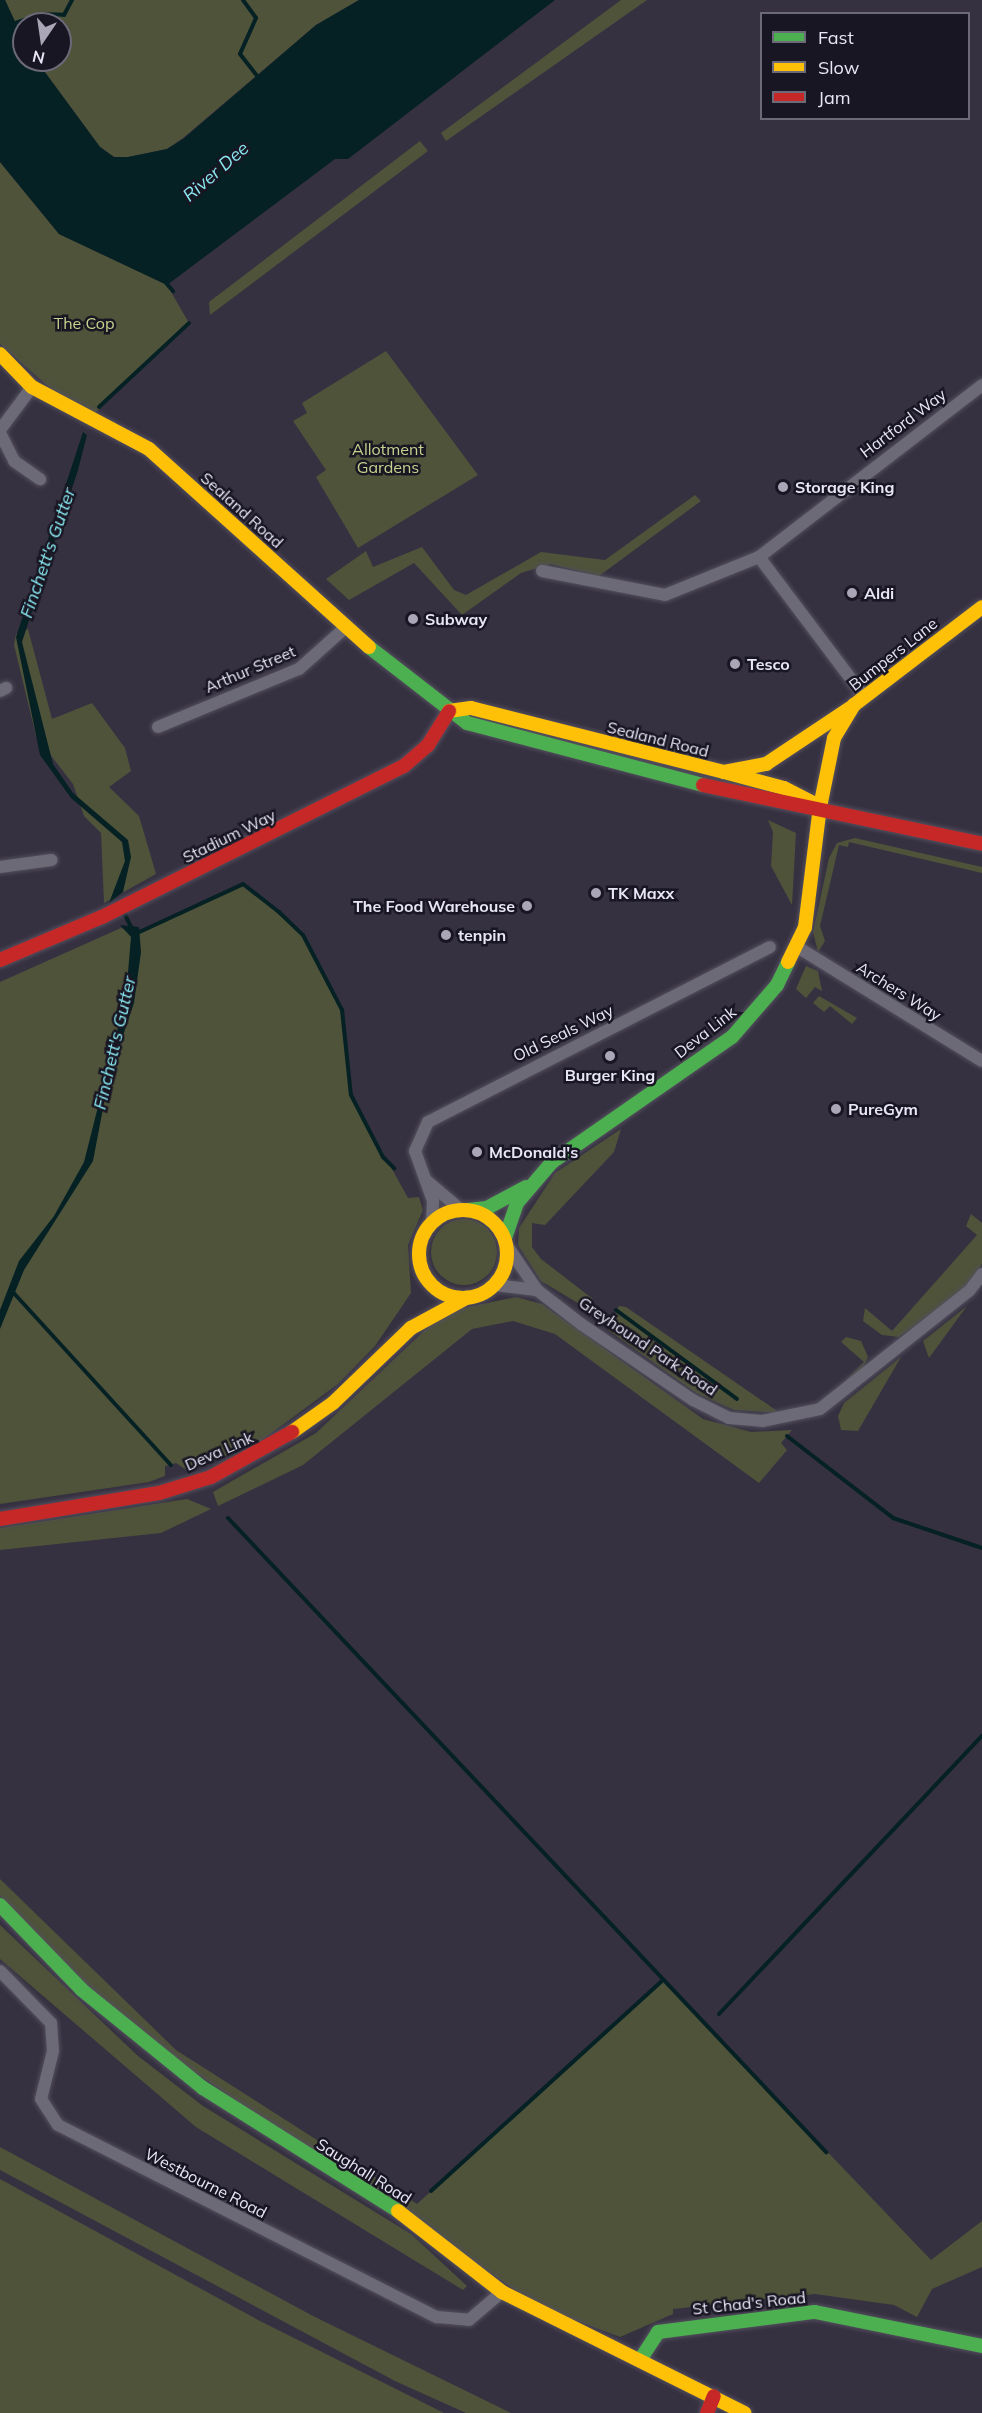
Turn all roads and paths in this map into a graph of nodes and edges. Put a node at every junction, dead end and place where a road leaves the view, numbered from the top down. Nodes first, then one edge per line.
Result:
1 (0, 354) edge
2 (982, 385) edge
3 (32, 387) junction
4 (0, 432) edge
5 (40, 479) dead end
6 (759, 557) junction
7 (542, 571) dead end
8 (982, 607) edge
9 (346, 627) junction
10 (858, 700) junction
11 (449, 711) junction
12 (158, 727) dead end
13 (793, 746) junction
14 (829, 754) junction
15 (724, 772) junction
16 (820, 807) junction
17 (982, 844) edge
18 (52, 860) dead end
19 (0, 867) edge
20 (770, 947) dead end
21 (799, 948) junction
22 (0, 960) edge
23 (982, 1061) edge
24 (424, 1178) junction
25 (527, 1187) junction
26 (464, 1209) junction
27 (432, 1221) junction
28 (506, 1241) junction
29 (982, 1274) edge
30 (428, 1282) junction
31 (495, 1285) junction
32 (537, 1290) junction
33 (466, 1298) junction
34 (411, 1328) junction
35 (0, 1519) edge
36 (0, 1905) edge
37 (0, 1971) edge
38 (502, 2292) junction
39 (982, 2346) edge
40 (640, 2360) junction
41 (714, 2397) junction
42 (707, 2413) edge
43 (746, 2413) edge

1 - 3 main road, Sealand Road
2 - 6 street, Hartford Way
3 - 4 street
3 - 9 main road, Sealand Road
4 - 5 street
6 - 7 street, Hartford Way
6 - 10 street
8 - 10 main road, Bumpers Lane
9 - 11 main road, Sealand Road
9 - 12 street, Arthur Street
10 - 13 main road
10 - 14 main road, Bumpers Lane
11 - 15 main road, Sealand Road
11 - 16 main road, Sealand Road
11 - 22 main road, Stadium Way
13 - 14 main road
13 - 15 main road
14 - 16 main road, Bumpers Lane
15 - 16 main road, Sealand Road
16 - 17 main road, Sealand Road
16 - 21 main road, Deva Link
18 - 19 street
20 - 24 street, Old Seals Way
21 - 23 street, Archers Way
21 - 25 main road, Deva Link
24 - 26 street
24 - 27 street, Old Seals Way
25 - 26 main road, Deva Link
25 - 28 main road, Deva Link
26 - 27 main road
26 - 28 main road
27 - 30 main road
28 - 31 main road
28 - 32 street, Greyhound Park Road
29 - 32 street, Greyhound Park Road
30 - 33 main road
30 - 34 main road, Deva Link
31 - 32 street, Greyhound Park Road
31 - 33 main road
33 - 34 main road, Deva Link
34 - 35 main road, Deva Link
36 - 38 main road, Saughall Road
37 - 38 street, Westbourne Road
38 - 40 main road, Saughall Road
39 - 40 main road, St Chad's Road
40 - 41 main road, Saughall Road
41 - 42 main road
41 - 43 main road, Saughall Road

